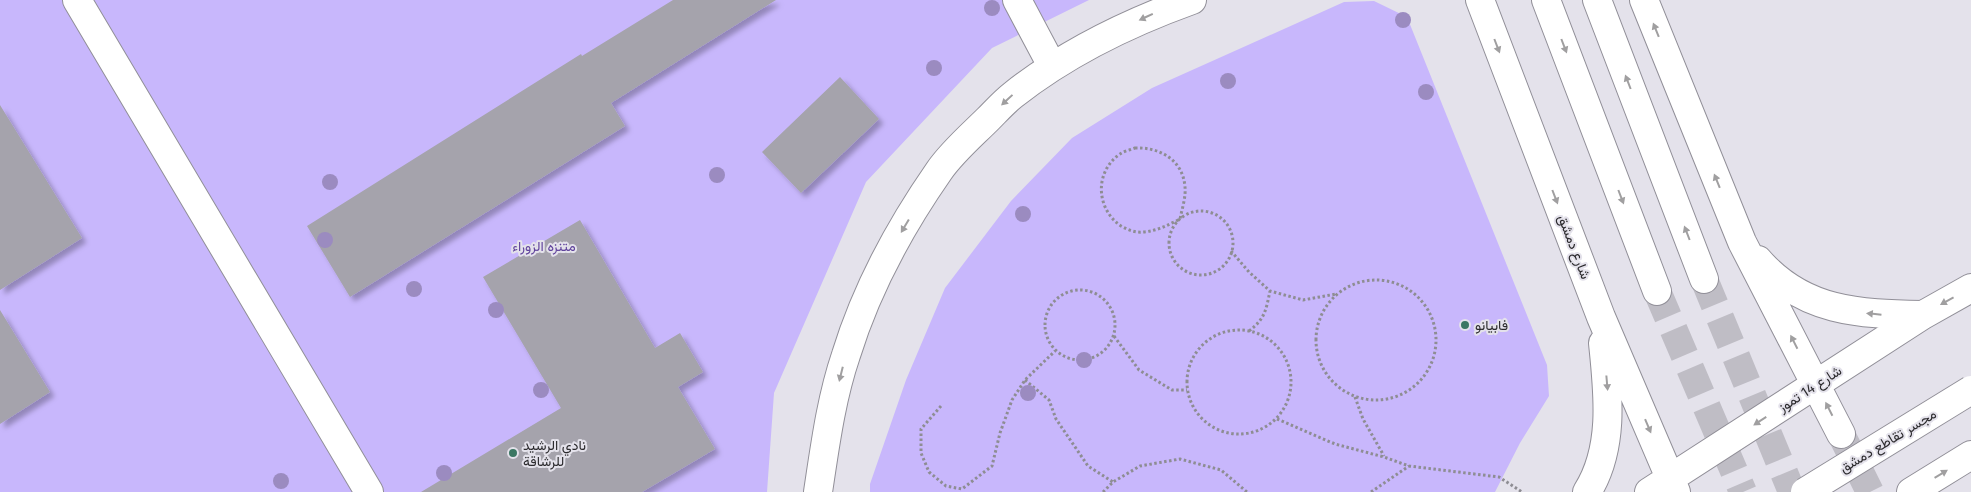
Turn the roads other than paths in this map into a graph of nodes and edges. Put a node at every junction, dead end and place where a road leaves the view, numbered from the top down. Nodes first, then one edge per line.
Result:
1 (77, 0) edge
2 (1017, 0) edge
3 (1192, 0) edge
4 (1480, 0) edge
5 (1546, 0) edge
6 (1597, 0) edge
7 (1644, 0) edge
8 (1052, 66) junction
9 (1742, 242) junction
10 (1704, 279) tunnel mouth
11 (1971, 288) edge
12 (1657, 291) tunnel mouth
13 (1923, 315) junction
14 (1601, 316) junction
15 (1816, 385) junction
16 (1971, 390) edge
17 (1841, 434) tunnel mouth
18 (1971, 455) edge
19 (1665, 487) edge
20 (369, 492) edge
21 (818, 492) edge
22 (1587, 492) edge
23 (1805, 492) edge
24 (1910, 492) edge

1 - 20 main road
2 - 8 main road
3 -> 8 main road
4 -> 14 main road, شارع دمشق
5 -> 12 main road
10 -> 6 main road
9 -> 7 main road
8 -> 21 main road
13 -> 9 main road
15 -> 9 main road
11 -> 13 main road, شارع 14 تموز
13 - 15 main road, شارع 14 تموز
14 -> 19 main road, شارع دمشق
14 -> 22 main road
17 -> 15 main road
15 -> 19 main road, شارع 14 تموز
16 - 23 main road, مجسر تقاطع دمشق, bridge
24 -> 18 main road

